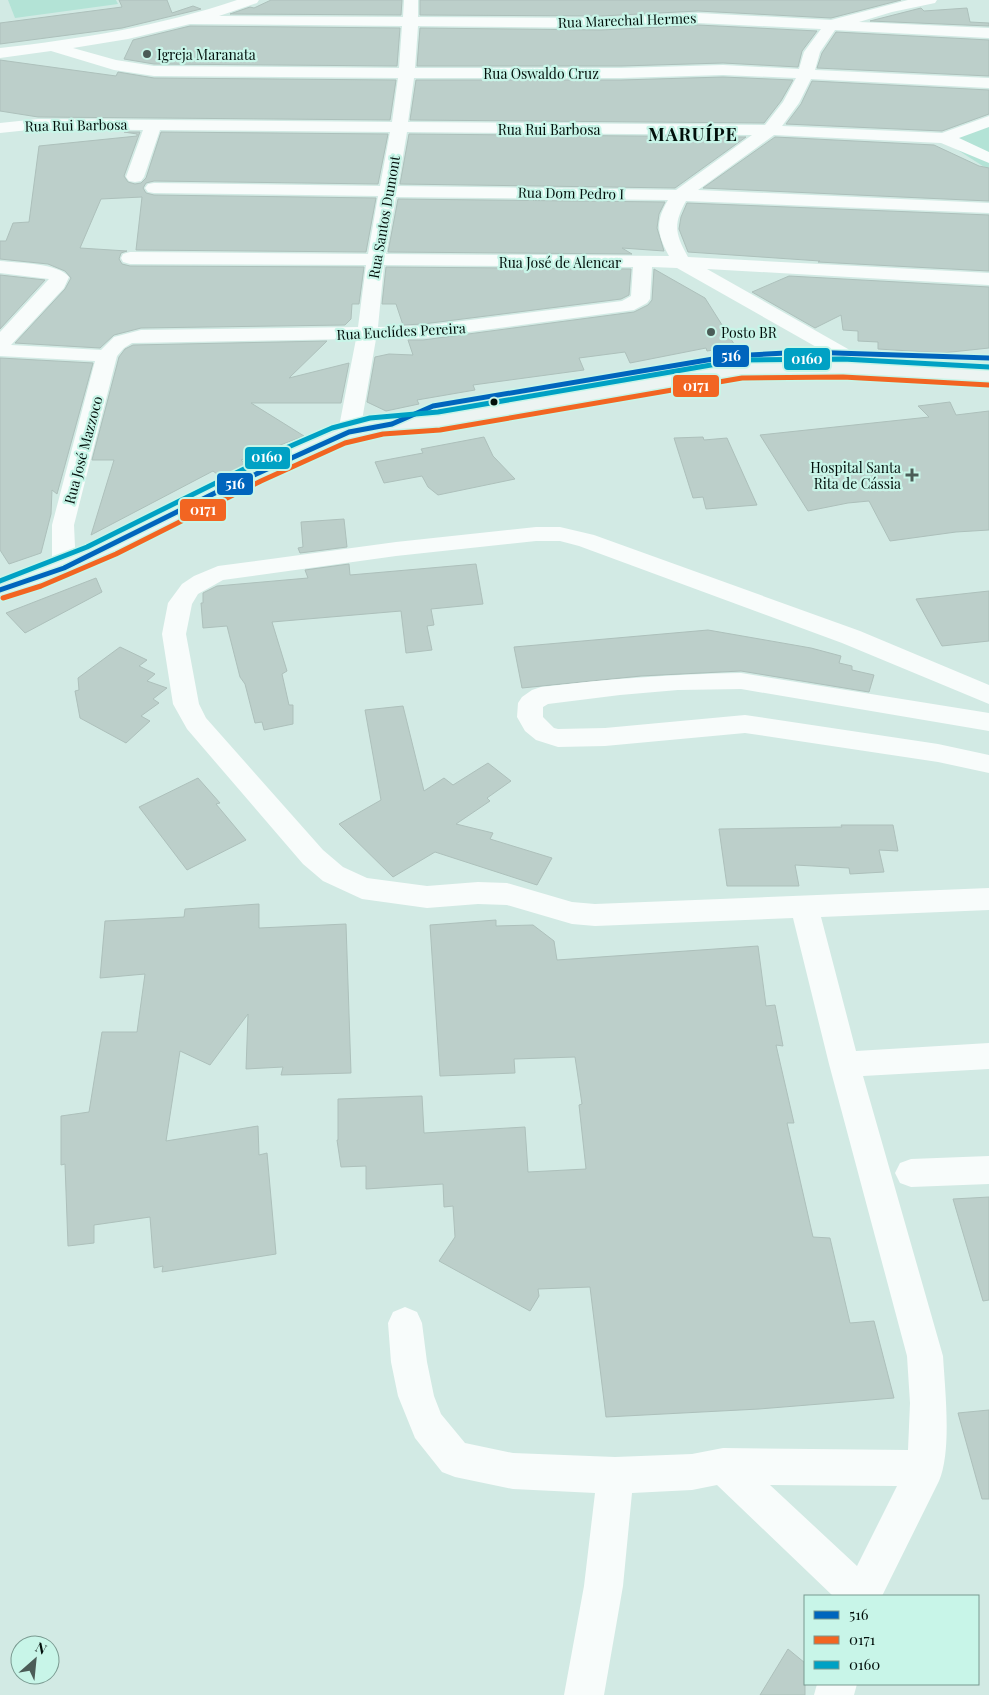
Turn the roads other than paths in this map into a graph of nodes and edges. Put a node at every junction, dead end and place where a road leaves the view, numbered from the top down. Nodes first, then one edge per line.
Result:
1 (251, 0) edge
2 (411, 0) edge
3 (705, 0) edge
4 (930, 0) edge
5 (225, 10) junction
6 (698, 18) junction
7 (192, 20) junction
8 (411, 20) junction
9 (265, 21) junction
10 (831, 25) junction
11 (989, 33) edge
12 (94, 40) junction
13 (52, 47) junction
14 (0, 52) edge
15 (94, 58) junction
16 (406, 73) junction
17 (806, 74) junction
18 (989, 83) edge
19 (0, 115) edge
20 (989, 121) edge
21 (38, 124) junction
22 (153, 125) junction
23 (0, 128) edge
24 (399, 128) junction
25 (770, 130) junction
26 (944, 138) junction
27 (989, 158) edge
28 (135, 177) dead end
29 (154, 188) dead end
30 (390, 191) junction
31 (680, 195) junction
32 (989, 208) edge
33 (130, 258) dead end
34 (376, 261) junction
35 (681, 262) junction
36 (642, 263) junction
37 (0, 267) edge
38 (989, 279) edge
39 (367, 334) junction
40 (123, 338) joint
41 (0, 344) edge
42 (0, 350) edge
43 (841, 353) junction
44 (107, 356) junction
45 (989, 358) edge
46 (989, 376) edge
47 (392, 424) junction
48 (349, 432) junction
49 (64, 568) junction
50 (2, 585) edge
51 (741, 682) junction
52 (989, 695) edge
53 (945, 713) junction
54 (989, 722) edge
55 (745, 724) junction
56 (938, 753) junction
57 (989, 764) edge
58 (989, 899) edge
59 (804, 905) junction
60 (989, 1056) edge
61 (844, 1064) junction
62 (989, 1170) edge
63 (911, 1173) dead end
64 (405, 1323) dead end
65 (723, 1466) junction
66 (926, 1468) junction
67 (615, 1475) junction
68 (861, 1595) edge
69 (862, 1595) edge
70 (584, 1695) edge

1 - 5 street
2 - 8 street, Rua Santos Dumont
3 - 6 street
4 - 10 street
5 - 7 street
5 - 9 street, Rua Marechal Hermes
6 - 8 street, Rua Marechal Hermes
6 - 10 street, Rua Marechal Hermes
7 - 9 street, Rua Marechal Hermes
7 - 12 street
8 - 9 street, Rua Marechal Hermes
8 - 16 street, Rua Santos Dumont
10 - 11 street, Rua Marechal Hermes
10 - 17 street
12 - 13 street
12 - 15 street
13 - 14 street
13 - 15 street, Rua Oswaldo Cruz
15 - 16 street, Rua Oswaldo Cruz
16 - 17 street, Rua Oswaldo Cruz
16 - 24 street, Rua Santos Dumont
17 - 18 street, Rua Oswaldo Cruz
17 - 25 street
19 - 21 street
20 - 26 street
21 - 22 street, Rua Rui Barbosa
21 - 23 street, Rua Rui Barbosa
22 - 24 street, Rua Rui Barbosa
22 - 28 street, Rua Rui Barbosa
24 - 25 street, Rua Rui Barbosa
24 - 30 street, Rua Santos Dumont
25 - 26 street, Rua Rui Barbosa
25 - 31 street
26 - 27 street
29 - 30 street, Rua Dom Pedro I
30 - 31 street, Rua Dom Pedro I
30 - 34 street, Rua Santos Dumont
31 - 32 street, Rua Dom Pedro I
31 - 35 street
33 - 34 street, Rua José de Alencar
34 - 36 street, Rua José de Alencar
34 - 39 street, Rua Santos Dumont
35 - 36 street, Rua José de Alencar
35 - 38 street, Rua José de Alencar
35 - 43 street
36 - 39 street, Rua Euclídes Pereira
37 - 41 street
39 - 40 street, Rua Euclídes Pereira
39 - 48 street, Rua Santos Dumont
40 - 44 street, Rua José Mazzoco
42 - 44 street
43 - 45 main road
43 - 47 main road
44 - 49 street, Rua José Mazzoco
46 - 47 main road
47 - 48 main road
48 - 49 main road
49 - 50 main road
51 - 53 street
51 - 55 street
51 - 55 street
52 - 59 street
53 - 54 street
53 - 56 street
55 - 56 street
56 - 57 street
58 - 59 street
59 - 61 street
60 - 61 street
61 - 66 street
62 - 63 street
64 - 67 street
65 - 66 street
65 - 67 street
65 - 68 street
66 - 69 street
67 - 70 street

